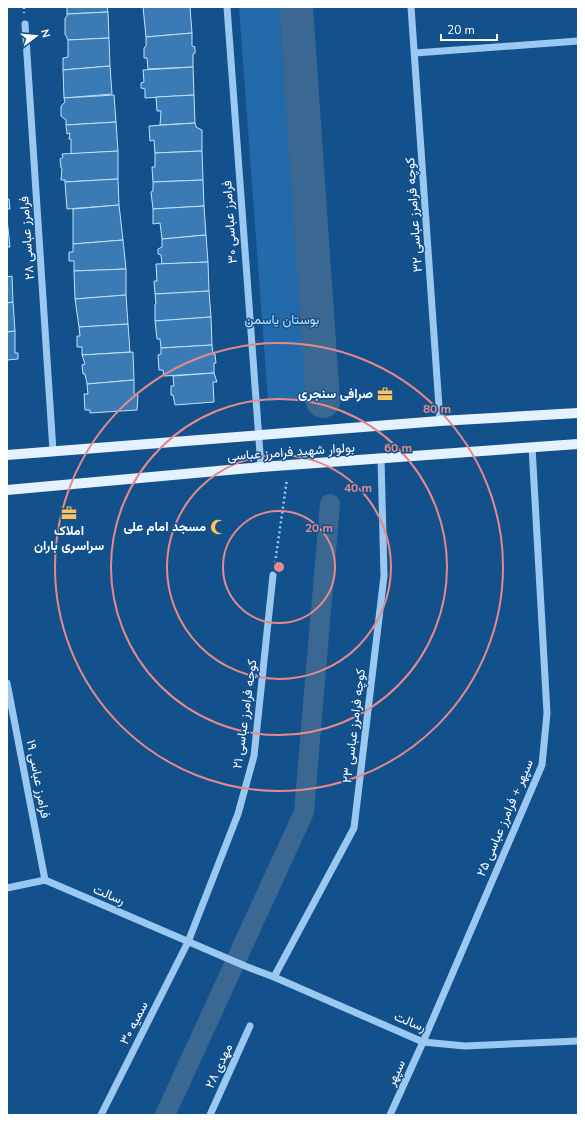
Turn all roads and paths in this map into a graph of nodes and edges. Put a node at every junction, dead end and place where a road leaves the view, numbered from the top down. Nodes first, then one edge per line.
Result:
1 (227, 7) edge
2 (411, 7) edge
3 (25, 24) dead end
4 (578, 41) edge
5 (415, 53) junction
6 (578, 413) edge
7 (440, 421) junction
8 (258, 435) junction
9 (578, 444) edge
10 (532, 447) junction
11 (53, 451) junction
12 (7, 455) edge
13 (380, 458) junction
14 (289, 465) junction
15 (261, 467) junction
16 (7, 490) edge
17 (273, 575) joint
18 (7, 683) edge
19 (45, 880) junction
20 (7, 888) edge
21 (188, 942) junction
22 (274, 977) junction
23 (250, 1026) dead end
24 (578, 1041) edge
25 (423, 1042) junction
26 (101, 1115) edge
27 (210, 1115) edge
28 (390, 1115) edge

1 - 8 street, فرامرز عباسی ۳۰
2 - 5 street, کوچه فرامرز عباسی ۳۲
3 - 11 street, فرامرز عباسی ۲۸
4 - 5 street
5 - 7 street, کوچه فرامرز عباسی ۳۲
6 - 7 main road, بولوار شهید فرامرز عباسی
7 - 8 main road, بولوار شهید فرامرز عباسی
8 - 11 main road, بولوار شهید فرامرز عباسی
8 - 15 street, فرامرز عباسی ۳۰
9 - 10 main road, بولوار شهید فرامرز عباسی
10 - 13 main road, بولوار شهید فرامرز عباسی
10 - 25 street, سپهر + فرامرز عباسی ۲۵
11 - 12 main road, بولوار شهید فرامرز عباسی
13 - 14 main road, بولوار شهید فرامرز عباسی
13 - 22 street, کوچه فرامرز عباسی ۲۳
14 - 15 main road, بولوار شهید فرامرز عباسی
14 - 17 path
15 - 16 main road, بولوار شهید فرامرز عباسی
17 - 21 street, کوچه فرامرز عباسی ۲۱
18 - 19 street, فرامرز عباسی ۱۹
19 - 20 street
19 - 21 street, رسالت
21 - 22 street, رسالت
21 - 26 street, سمیه ۳۰
22 - 25 street, رسالت
23 - 27 street, مهدی ۲۸
24 - 25 street, رسالت
25 - 28 street, سپهر

